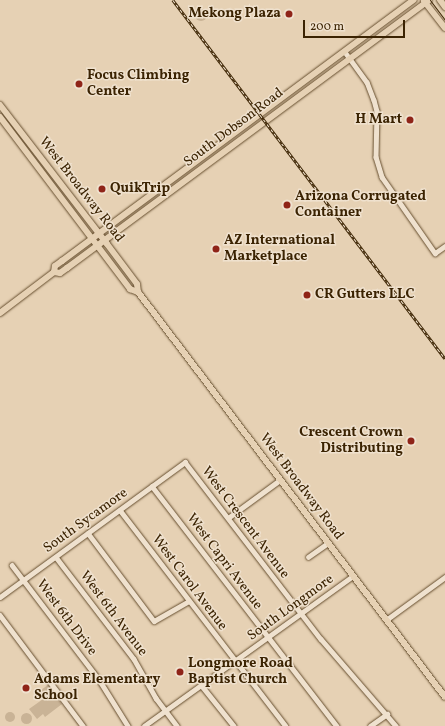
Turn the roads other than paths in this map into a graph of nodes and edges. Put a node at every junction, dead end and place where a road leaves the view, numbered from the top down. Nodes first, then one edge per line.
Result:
1 (414, 0) edge
2 (440, 0) edge
3 (426, 1) edge
4 (445, 7) edge
5 (445, 28) edge
6 (345, 52) junction
7 (350, 58) junction
8 (316, 73) junction
9 (309, 88) junction
10 (0, 105) edge
11 (0, 117) edge
12 (99, 233) junction
13 (92, 239) junction
14 (104, 240) junction
15 (97, 245) junction
16 (445, 246) edge
17 (54, 272) junction
18 (138, 292) junction
19 (0, 313) edge
20 (185, 462) joint
21 (280, 480) junction
22 (152, 486) junction
23 (120, 510) junction
24 (228, 518) junction
25 (88, 534) junction
26 (328, 543) junction
27 (56, 557) junction
28 (308, 557) dead end
29 (12, 564) dead end
30 (353, 576) junction
31 (445, 577) edge
32 (23, 580) junction
33 (0, 597) edge
34 (189, 601) junction
35 (301, 614) junction
36 (0, 615) edge
37 (386, 620) junction
38 (268, 638) junction
39 (235, 662) junction
40 (202, 686) junction
41 (445, 697) edge
42 (165, 711) junction
43 (387, 714) junction
44 (83, 726) edge
45 (128, 726) edge
46 (144, 726) edge
47 (177, 726) edge
48 (234, 726) edge
49 (286, 726) edge
50 (338, 726) edge
51 (370, 726) edge
52 (396, 726) edge

1 - 6 main road, South Dobson Road
2 - 4 main road
3 - 5 main road
3 - 7 main road, South Dobson Road
6 - 7 street
6 - 8 main road, South Dobson Road
7 - 9 main road, South Dobson Road
7 - 16 street
8 - 9 main road
8 - 12 main road, South Dobson Road
9 - 14 main road, South Dobson Road
10 - 12 main road, West Broadway Road
11 - 13 main road, West Broadway Road
12 - 13 main road, South Dobson Road
12 - 14 main road, West Broadway Road
13 - 15 main road, West Broadway Road
13 - 17 main road, South Dobson Road
14 - 15 main road, South Dobson Road
14 - 18 main road, West Broadway Road
15 - 17 main road, South Dobson Road
15 - 18 main road, West Broadway Road
17 - 19 main road, South Dobson Road
18 - 21 main road, West Broadway Road
20 - 22 street, South Sycamore
20 - 24 street, West Crescent Avenue
21 - 24 street
21 - 26 main road, West Broadway Road
22 - 23 street, South Sycamore
22 - 38 street, West Capri Avenue
23 - 25 street, South Sycamore
23 - 34 street, West Carol Avenue
24 - 35 street, West Crescent Avenue
25 - 27 street, South Sycamore
25 - 34 street
26 - 28 street
26 - 30 main road, West Broadway Road
27 - 32 street, South Sycamore
27 - 42 street, West 6th Avenue
29 - 32 street, West 6th Drive
30 - 35 street, South Longmore
30 - 37 main road, West Broadway Road
31 - 37 street
32 - 33 street, South Sycamore
32 - 45 street, West 6th Drive
34 - 39 street, West Carol Avenue
35 - 38 street, South Longmore
35 - 43 street, West Crescent Avenue
36 - 44 street
37 - 41 main road, West Broadway Road
38 - 39 street, South Longmore
38 - 50 street, West Capri Avenue
39 - 40 street, South Longmore
39 - 49 street, West Carol Avenue
40 - 42 street, South Longmore
40 - 48 street
42 - 46 street, South Longmore
42 - 47 street, West 6th Avenue
43 - 51 street
43 - 52 street, West Crescent Avenue

